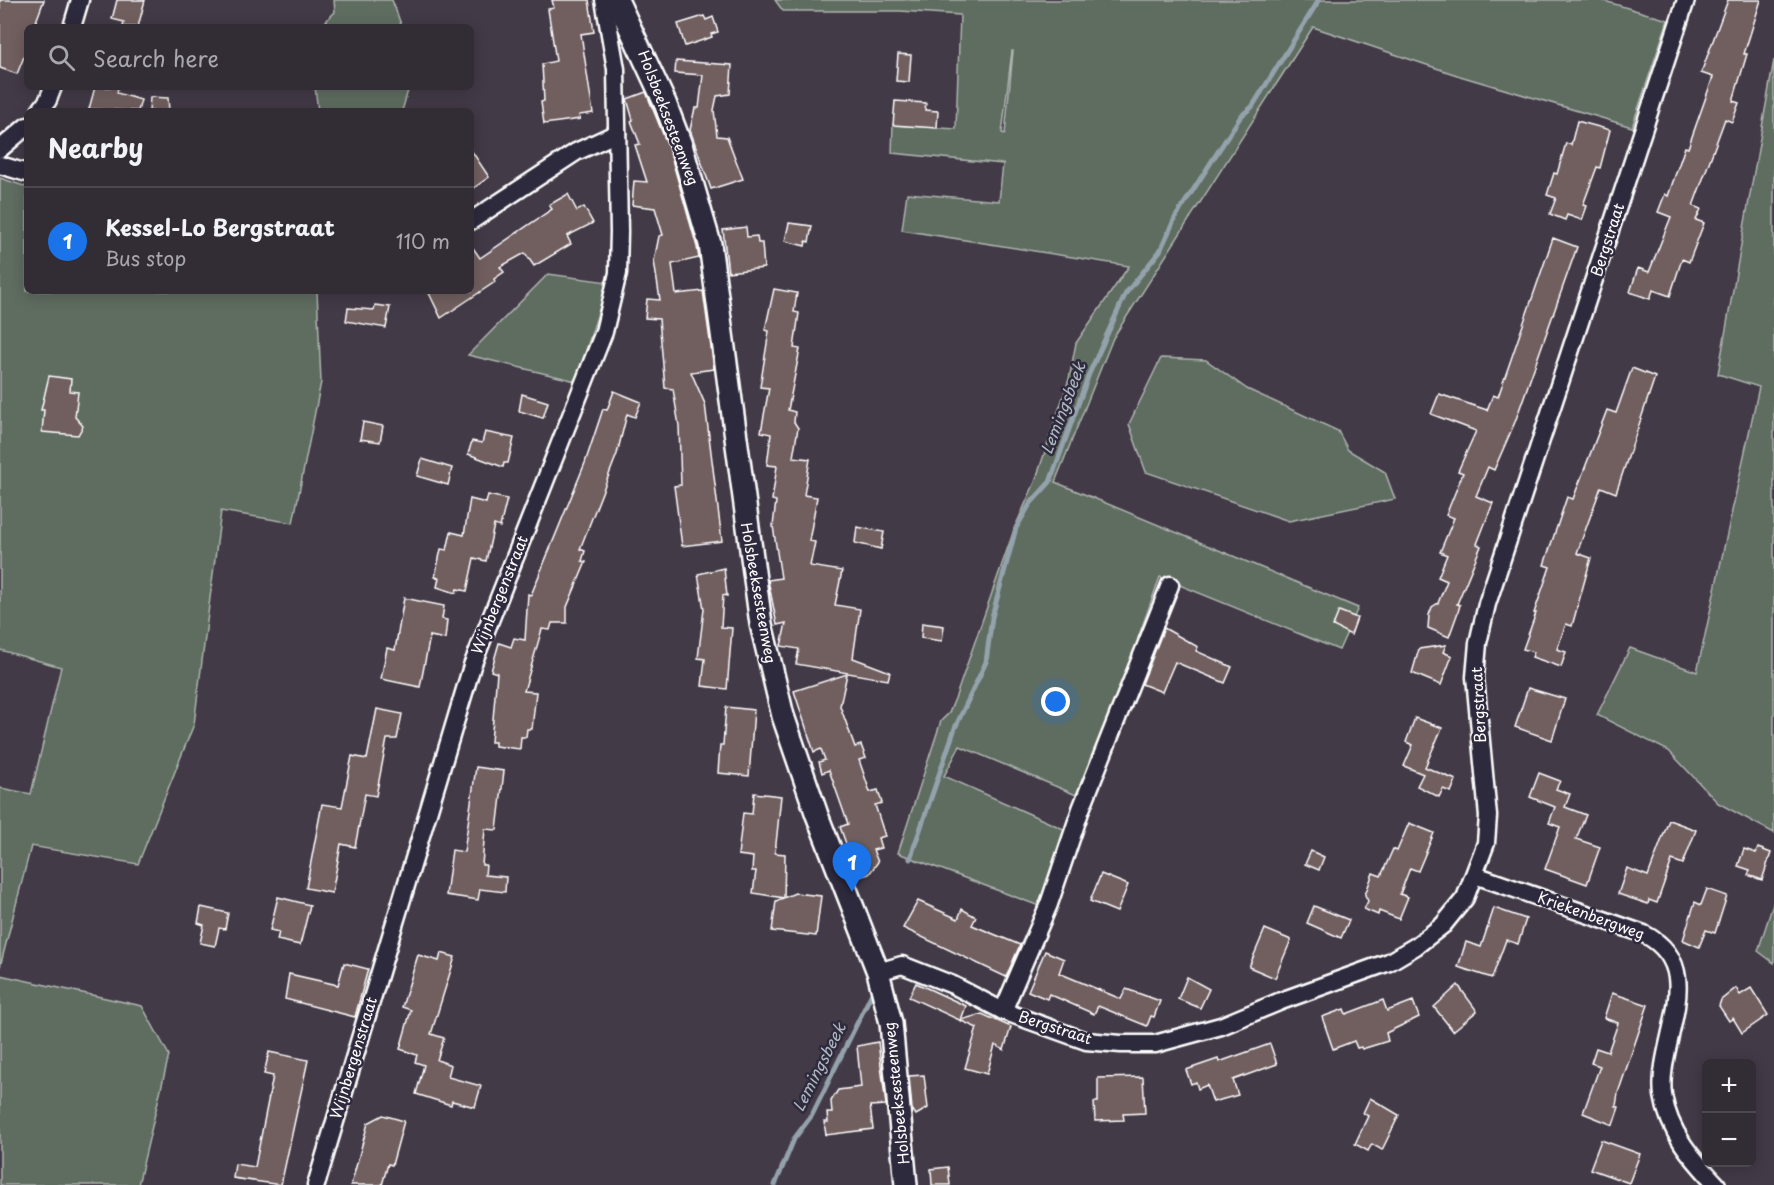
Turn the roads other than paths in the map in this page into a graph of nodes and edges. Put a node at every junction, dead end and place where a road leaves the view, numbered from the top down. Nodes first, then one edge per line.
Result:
1 (80, 0) edge
2 (604, 0) edge
3 (617, 0) edge
4 (1686, 0) edge
5 (73, 24) edge
6 (640, 44) junction
7 (616, 69) junction
8 (51, 90) edge
9 (42, 108) edge
10 (24, 129) edge
11 (616, 133) junction
12 (0, 149) edge
13 (0, 165) edge
14 (24, 172) edge
15 (474, 219) edge
16 (1170, 585) dead end
17 (1475, 875) junction
18 (878, 972) junction
19 (1003, 1011) junction
20 (316, 1185) edge
21 (906, 1185) edge
22 (1717, 1185) edge

1 - 5 street
2 - 7 street, Wijnbergenstraat
3 - 6 street, Holsbeeksesteenweg
4 - 17 street, Bergstraat
6 - 7 street
6 - 18 street, Holsbeeksesteenweg
7 - 11 street, Wijnbergenstraat
8 - 9 street
10 - 12 street
11 - 15 street
11 - 20 street, Wijnbergenstraat
13 - 14 street
16 - 19 street, Bergstraat
17 - 19 street, Bergstraat
17 - 22 street, Kriekenbergweg
18 - 19 street, Bergstraat
18 - 21 street, Holsbeeksesteenweg

